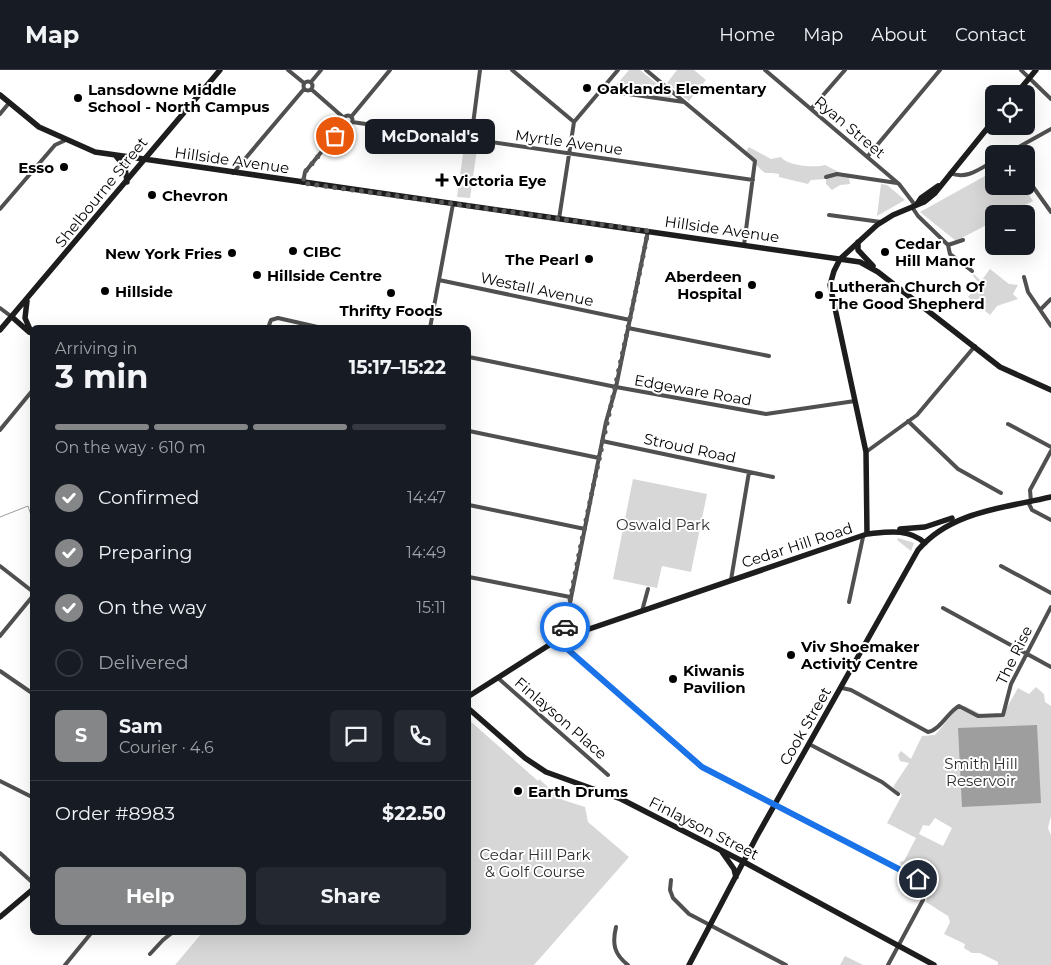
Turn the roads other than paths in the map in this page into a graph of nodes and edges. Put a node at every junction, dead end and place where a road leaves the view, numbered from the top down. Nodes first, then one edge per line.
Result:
1 (220, 70) edge
2 (288, 70) edge
3 (321, 70) edge
4 (390, 70) edge
5 (480, 70) edge
6 (512, 70) edge
7 (618, 70) edge
8 (646, 70) edge
9 (765, 70) edge
10 (844, 70) edge
11 (940, 70) edge
12 (1021, 70) edge
13 (1036, 70) edge
14 (1030, 78) junction
15 (310, 82) junction
16 (304, 83) junction
17 (1024, 85) edge
18 (311, 89) junction
19 (304, 90) junction
20 (600, 90) junction
21 (0, 96) edge
22 (1051, 99) edge
23 (684, 102) junction
24 (9, 103) junction
25 (812, 109) junction
26 (1, 113) edge
27 (344, 118) junction
28 (352, 120) junction
29 (574, 122) junction
30 (345, 123) junction
31 (1051, 129) edge
32 (985, 131) edge
33 (66, 140) junction
34 (471, 140) junction
35 (1022, 145) edge
36 (569, 154) junction
37 (116, 156) junction
38 (868, 156) junction
39 (144, 160) junction
40 (985, 166) edge
41 (233, 173) junction
42 (950, 173) junction
43 (826, 177) dead end
44 (753, 180) junction
45 (127, 182) junction
46 (303, 183) junction
47 (900, 184) junction
48 (1035, 190) edge
49 (453, 204) junction
50 (914, 205) junction
51 (0, 210) edge
52 (1051, 212) edge
53 (829, 215) dead end
54 (559, 219) junction
55 (881, 222) junction
56 (648, 231) junction
57 (963, 240) dead end
58 (858, 242) junction
59 (744, 245) junction
60 (948, 245) junction
61 (840, 259) junction
62 (972, 271) dead end
63 (878, 272) junction
64 (1024, 277) dead end
65 (439, 280) junction
66 (1051, 299) edge
67 (27, 301) junction
68 (0, 308) edge
69 (1042, 310) junction
70 (12, 317) junction
71 (630, 320) junction
72 (269, 325) edge
73 (309, 325) edge
74 (431, 325) edge
75 (1051, 326) edge
76 (628, 328) junction
77 (30, 329) edge
78 (0, 330) edge
79 (30, 332) edge
80 (975, 346) junction
81 (769, 356) dead end
82 (471, 357) edge
83 (616, 387) junction
84 (1051, 390) edge
85 (30, 393) edge
86 (855, 401) junction
87 (908, 422) junction
88 (1008, 424) dead end
89 (0, 430) edge
90 (471, 431) edge
91 (602, 441) junction
92 (1051, 447) edge
93 (1051, 451) edge
94 (866, 452) junction
95 (599, 458) junction
96 (749, 472) junction
97 (773, 477) dead end
98 (1000, 493) dead end
99 (1051, 497) edge
100 (1030, 502) junction
101 (471, 505) edge
102 (969, 515) junction
103 (1051, 520) edge
104 (585, 529) junction
105 (894, 532) junction
106 (865, 535) junction
107 (925, 542) junction
108 (0, 566) edge
109 (1001, 566) dead end
110 (471, 577) edge
111 (731, 580) junction
112 (30, 589) edge
113 (648, 589) dead end
114 (1051, 593) edge
115 (570, 597) junction
116 (30, 599) edge
117 (849, 602) dead end
118 (1051, 607) edge
119 (943, 608) dead end
120 (642, 613) junction
121 (0, 636) edge
122 (560, 639) junction
123 (1026, 654) junction
124 (1051, 667) edge
125 (0, 671) edge
126 (498, 678) junction
127 (842, 688) junction
128 (30, 692) edge
129 (471, 695) edge
130 (471, 711) edge
131 (809, 744) junction
132 (608, 775) dead end
133 (0, 781) edge
134 (898, 794) dead end
135 (30, 797) edge
136 (775, 805) junction
137 (720, 850) junction
138 (0, 852) edge
139 (744, 862) junction
140 (736, 877) junction
141 (918, 879) dead end
142 (30, 880) edge
143 (671, 880) dead end
144 (924, 888) dead end
145 (30, 892) edge
146 (0, 917) edge
147 (710, 926) junction
148 (616, 927) dead end
149 (90, 935) edge
150 (169, 935) edge
151 (898, 945) junction
152 (150, 954) dead end
153 (65, 965) edge
154 (628, 965) edge
155 (689, 965) edge
156 (786, 965) edge
157 (888, 965) edge
158 (934, 965) edge

1 - 39 main road, Shelbourne Street
2 - 16 street
3 - 15 street
4 - 28 street
5 - 34 street
6 - 29 street
7 - 20 street
8 - 23 street
9 - 25 street, Ryan Street
10 - 25 street
11 - 38 street
12 - 14 street
13 - 14 main road
14 - 17 main road
14 - 22 street
15 - 16 street
15 - 18 street
16 - 19 street
18 - 19 street
18 - 27 street
19 - 41 street
20 - 23 street
20 - 29 street
21 - 24 main road, Hillside Avenue
23 - 44 street
24 - 26 street
24 - 33 main road, Hillside Avenue
25 - 38 street, Ryan Street
27 - 28 street
27 - 30 street
28 - 30 street
28 - 34 street, Myrtle Avenue
29 - 36 street
30 - 46 street
31 - 35 street
32 - 42 main road, Cedar Hill Road
33 - 37 main road, Hillside Avenue
33 - 51 street
34 - 36 street, Myrtle Avenue
36 - 44 street, Myrtle Avenue
36 - 54 street
37 - 39 main road, Hillside Avenue
37 - 45 main road
38 - 47 street, Ryan Street
39 - 41 main road, Hillside Avenue
39 - 45 main road, Shelbourne Street
40 - 42 street
41 - 46 main road, Hillside Avenue
42 - 50 main road, Cedar Hill Road
43 - 47 street
44 - 59 street
45 - 67 main road, Shelbourne Street
46 - 49 main road, Hillside Avenue
47 - 50 street, Ryan Street
48 - 52 street
49 - 54 main road, Hillside Avenue
49 - 65 street
50 - 55 main road, Cedar Hill Road
50 - 60 street, Ryan Street
53 - 55 street
54 - 56 main road, Hillside Avenue
55 - 58 main road, Cedar Hill Road
56 - 59 main road, Hillside Avenue
56 - 71 street
57 - 60 street
58 - 61 main road, Cedar Hill Road
58 - 63 main road
59 - 61 main road, Hillside Avenue
60 - 62 street, Ryan Street
61 - 63 main road, Hillside Avenue
61 - 86 main road, Cedar Hill Road
63 - 80 main road, Hillside Avenue
64 - 69 street
65 - 71 street, Westall Avenue
65 - 74 street
66 - 69 street
67 - 70 main road, Shelbourne Street
67 - 77 main road
68 - 70 street
69 - 75 street
70 - 78 main road, Shelbourne Street
70 - 79 main road
71 - 76 street
72 - 73 street
76 - 81 street
76 - 83 street
80 - 84 main road, Hillside Avenue
80 - 87 street
82 - 83 street, Edgeware Road
83 - 86 street, Edgeware Road
83 - 91 street
85 - 89 street
86 - 94 main road, Cedar Hill Road
87 - 94 street
87 - 98 street
88 - 92 street
90 - 95 street
91 - 95 street
91 - 96 street, Stroud Road
93 - 100 street
94 - 106 main road, Cedar Hill Road
95 - 104 street
96 - 97 street, Stroud Road
96 - 111 street
99 - 100 main road, Cook Street
100 - 102 main road, Cook Street
100 - 103 street
101 - 104 street
102 - 105 main road
102 - 107 main road, Cook Street
104 - 115 street
105 - 106 main road
105 - 107 main road
106 - 111 main road, Cedar Hill Road
106 - 117 street
107 - 127 main road, Cook Street
108 - 112 street
109 - 114 street
110 - 115 street
111 - 120 main road, Cedar Hill Road
113 - 120 street
115 - 122 street
116 - 121 street
118 - 123 street, The Rise
119 - 123 street
120 - 122 main road, Cedar Hill Road
122 - 126 main road, Cedar Hill Road
122 - 136 street
123 - 124 street
123 - 127 street, The Rise
125 - 128 street
126 - 129 main road, Cedar Hill Road
126 - 132 street, Finlayson Place
127 - 131 main road, Cook Street
130 - 137 main road, Finlayson Street
131 - 134 street
131 - 136 main road, Cook Street
133 - 135 street
136 - 139 main road, Cook Street
136 - 141 street
137 - 139 main road, Finlayson Street
137 - 140 main road
138 - 142 street
139 - 140 main road, Cook Street
139 - 151 main road, Finlayson Street
140 - 147 main road, Cook Street
143 - 147 street
144 - 151 street
145 - 146 main road
147 - 155 main road, Cook Street
147 - 156 street
148 - 154 street
149 - 153 street
150 - 152 street
151 - 157 street
151 - 158 main road, Finlayson Street

